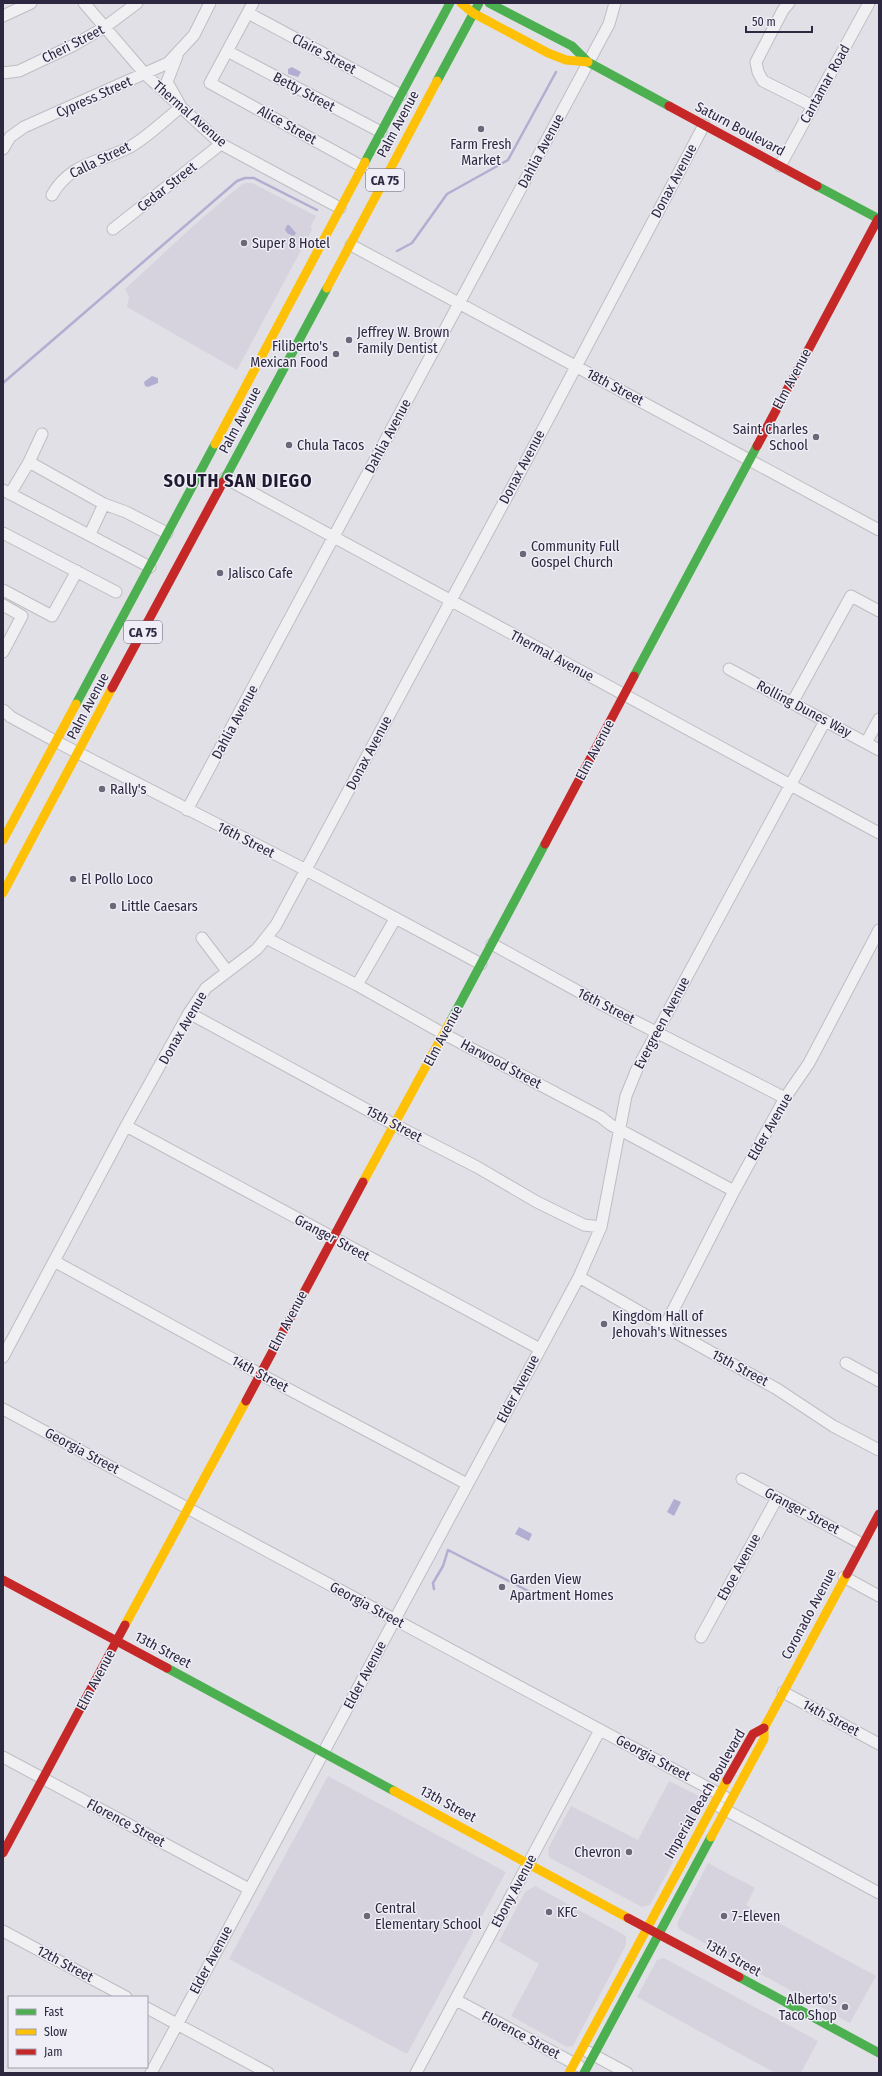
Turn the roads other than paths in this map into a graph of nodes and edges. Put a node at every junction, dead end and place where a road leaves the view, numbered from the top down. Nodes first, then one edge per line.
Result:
1 (31, 3) edge
2 (84, 3) edge
3 (137, 3) edge
4 (210, 3) edge
5 (253, 3) edge
6 (450, 3) edge
7 (461, 3) edge
8 (479, 3) edge
9 (489, 3) edge
10 (615, 3) edge
11 (789, 3) edge
12 (869, 3) edge
13 (248, 13) junction
14 (473, 13) junction
15 (3, 16) edge
16 (105, 27) junction
17 (228, 51) junction
18 (178, 52) junction
19 (588, 62) junction
20 (3, 73) edge
21 (145, 74) junction
22 (401, 95) junction
23 (813, 106) junction
24 (181, 107) junction
25 (704, 125) junction
26 (381, 132) junction
27 (221, 144) junction
28 (3, 149) edge
29 (363, 166) junction
30 (780, 166) junction
31 (52, 195) dead end
32 (340, 208) junction
33 (879, 218) edge
34 (112, 229) dead end
35 (350, 245) junction
36 (459, 303) junction
37 (575, 366) junction
38 (42, 434) dead end
39 (749, 460) junction
40 (29, 462) junction
41 (225, 478) junction
42 (7, 492) edge
43 (104, 504) junction
44 (879, 530) edge
45 (3, 533) edge
46 (167, 533) junction
47 (90, 534) junction
48 (334, 537) junction
49 (150, 567) junction
50 (77, 571) junction
51 (3, 590) edge
52 (116, 592) dead end
53 (450, 600) junction
54 (3, 605) edge
55 (879, 611) edge
56 (3, 652) edge
57 (729, 669) dead end
58 (624, 695) junction
59 (792, 703) junction
60 (6, 715) edge
61 (879, 719) edge
62 (825, 720) junction
63 (56, 742) junction
64 (866, 743) junction
65 (879, 750) edge
66 (78, 753) junction
67 (790, 785) junction
68 (187, 810) junction
69 (879, 833) edge
70 (3, 840) edge
71 (306, 870) junction
72 (3, 893) edge
73 (395, 919) junction
74 (879, 930) edge
75 (202, 938) dead end
76 (266, 938) junction
77 (492, 944) junction
78 (481, 964) junction
79 (227, 971) junction
80 (357, 985) junction
81 (189, 1013) junction
82 (657, 1032) junction
83 (444, 1034) junction
84 (785, 1098) junction
85 (395, 1125) junction
86 (126, 1126) junction
87 (620, 1129) junction
88 (734, 1191) junction
89 (601, 1227) junction
90 (332, 1239) junction
91 (54, 1261) junction
92 (579, 1277) junction
93 (665, 1326) junction
94 (540, 1349) junction
95 (3, 1357) edge
96 (846, 1363) dead end
97 (260, 1374) junction
98 (879, 1381) edge
99 (3, 1409) edge
100 (879, 1450) edge
101 (742, 1479) dead end
102 (467, 1484) junction
103 (777, 1498) junction
104 (188, 1508) junction
105 (879, 1514) edge
106 (862, 1544) junction
107 (844, 1577) junction
108 (3, 1580) edge
109 (879, 1596) edge
110 (394, 1620) junction
111 (701, 1637) dead end
112 (117, 1641) junction
113 (783, 1692) junction
114 (764, 1728) junction
115 (600, 1730) junction
116 (879, 1744) edge
117 (323, 1753) junction
118 (3, 1757) edge
119 (43, 1779) junction
120 (717, 1798) junction
121 (731, 1800) junction
122 (726, 1810) junction
123 (3, 1853) edge
124 (529, 1864) junction
125 (249, 1889) junction
126 (879, 1893) edge
127 (647, 1927) junction
128 (3, 1931) edge
129 (659, 1933) junction
130 (124, 1996) edge
131 (456, 2000) junction
132 (148, 2009) edge
133 (177, 2024) junction
134 (582, 2048) junction
135 (879, 2053) edge
136 (594, 2055) junction
137 (572, 2068) edge
138 (585, 2071) edge
139 (151, 2073) edge
140 (268, 2073) edge
141 (416, 2073) edge
142 (628, 2073) edge

1 - 15 street
2 - 16 street, Thermal Avenue
3 - 16 street, Cheri Street
4 - 18 street, Cypress Street
5 - 13 street
6 - 22 main road, Palm Avenue / CA 75
7 - 14 main road, Saturn Boulevard
8 - 14 main road, Palm Avenue / CA 75
9 - 19 main road, Saturn Boulevard
10 - 19 street, Dahlia Avenue
11 - 23 street
12 - 23 street, Cantamar Road
13 - 17 street
13 - 22 street, Claire Street
14 - 19 main road, Saturn Boulevard
14 - 35 main road, Palm Avenue / CA 75
16 - 20 street, Cheri Street
16 - 21 street, Thermal Avenue
17 - 26 street, Betty Street
17 - 29 street, Alice Street
18 - 21 street, Cypress Street
18 - 24 street
19 - 25 main road, Saturn Boulevard
19 - 36 street, Dahlia Avenue
21 - 24 street, Thermal Avenue
21 - 28 street, Cypress Street
22 - 26 main road, Palm Avenue / CA 75
23 - 30 street, Cantamar Road
24 - 27 street, Thermal Avenue
24 - 31 street, Calla Street
25 - 30 main road, Saturn Boulevard
25 - 37 street, Donax Avenue
26 - 29 main road, Palm Avenue / CA 75
27 - 32 street, Thermal Avenue
27 - 34 street, Cedar Street
29 - 32 main road, Palm Avenue / CA 75
30 - 33 main road, Saturn Boulevard
32 - 46 main road, Palm Avenue / CA 75
33 - 39 main road, Elm Avenue
35 - 36 street, 18th Street
35 - 41 main road, Palm Avenue / CA 75
36 - 37 street, 18th Street
36 - 48 street, Dahlia Avenue
37 - 39 street, 18th Street
37 - 53 street, Donax Avenue
38 - 40 street
39 - 44 street, 18th Street
39 - 58 main road, Elm Avenue
40 - 42 street
40 - 43 street
41 - 48 street, Thermal Avenue
41 - 66 main road, Palm Avenue / CA 75
42 - 47 street
43 - 46 street
43 - 47 street
45 - 50 street
46 - 49 main road, Palm Avenue / CA 75
47 - 49 street
48 - 53 street, Thermal Avenue
48 - 68 street, Dahlia Avenue
49 - 63 main road, Palm Avenue / CA 75
50 - 51 street
50 - 52 street
53 - 58 street, Thermal Avenue
53 - 71 street, Donax Avenue
54 - 56 street
55 - 59 street
57 - 59 street, Rolling Dunes Way
58 - 67 street, Thermal Avenue
58 - 77 main road, Elm Avenue
59 - 62 street, Rolling Dunes Way
60 - 63 street, 16th Street
61 - 64 street
62 - 64 street, Rolling Dunes Way
62 - 67 street, Evergreen Avenue
63 - 66 street, 16th Street
63 - 70 main road, Palm Avenue / CA 75
64 - 65 street, Rolling Dunes Way
66 - 68 street, 16th Street
66 - 72 main road, Palm Avenue / CA 75
67 - 69 street, Thermal Avenue
67 - 82 street, Evergreen Avenue
68 - 71 street, 16th Street
71 - 73 street, 16th Street
71 - 76 street, Donax Avenue
73 - 78 street, 16th Street
73 - 80 street
74 - 84 street, Elder Avenue
75 - 79 street
76 - 79 street, Donax Avenue
76 - 80 street, Harwood Street
77 - 78 main road, Elm Avenue
77 - 82 street, 16th Street
78 - 83 main road, Elm Avenue
79 - 81 street, Donax Avenue
80 - 83 street, Harwood Street
81 - 85 street, 15th Street
81 - 86 street, Donax Avenue
82 - 84 street, 16th Street
82 - 87 street, Evergreen Avenue
83 - 85 main road, Elm Avenue
83 - 87 street, Harwood Street
84 - 88 street, Elder Avenue
85 - 89 street, 15th Street
85 - 90 main road, Elm Avenue
86 - 90 street, Granger Street
86 - 91 street, Donax Avenue
87 - 88 street, Harwood Street
87 - 89 street, Evergreen Avenue
88 - 93 street, Elder Avenue
89 - 92 street, Evergreen Avenue
90 - 94 street, Granger Street
90 - 97 main road, Elm Avenue
91 - 95 street, Donax Avenue
91 - 97 street, 14th Street
92 - 93 street, 15th Street
92 - 94 street, Elder Avenue
93 - 100 street, 15th Street
94 - 102 street, Elder Avenue
96 - 98 street
97 - 102 street, 14th Street
97 - 104 main road, Elm Avenue
99 - 104 street, Georgia Street
101 - 103 street, Granger Street
102 - 110 street, Elder Avenue
103 - 106 street, Granger Street
103 - 111 street, Eboe Avenue
104 - 110 street, Georgia Street
104 - 112 main road, Elm Avenue
105 - 106 main road, Coronado Avenue
106 - 107 main road, Coronado Avenue
107 - 109 street
107 - 113 main road, Coronado Avenue
108 - 112 main road, 13th Street
110 - 115 street, Georgia Street
110 - 117 street, Elder Avenue
112 - 117 main road, 13th Street
112 - 119 main road, Elm Avenue
113 - 114 main road, Coronado Avenue
113 - 116 street, 14th Street
114 - 120 main road, Imperial Beach Boulevard
114 - 121 main road, Imperial Beach Boulevard
115 - 120 street, Georgia Street
115 - 124 street, Ebony Avenue
117 - 124 main road, 13th Street
117 - 125 street, Elder Avenue
118 - 119 street, Florence Street
119 - 123 main road, Elm Avenue
119 - 125 street, Florence Street
120 - 121 street, Georgia Street
120 - 122 street, Georgia Street
120 - 127 main road, Imperial Beach Boulevard
121 - 122 main road, Imperial Beach Boulevard
122 - 126 street, Georgia Street
122 - 129 main road, Imperial Beach Boulevard
124 - 127 main road, 13th Street
124 - 131 street, Ebony Avenue
125 - 133 street, Elder Avenue
127 - 129 main road, 13th Street
127 - 134 main road, Imperial Beach Boulevard
128 - 130 street, 12th Street
129 - 135 main road, 13th Street
129 - 136 main road, Imperial Beach Boulevard
131 - 137 street, Florence Street
131 - 141 street, Ebony Avenue
132 - 133 street
133 - 139 street, Elder Avenue
133 - 140 street
134 - 136 street, Florence Street
134 - 137 main road, Imperial Beach Boulevard
136 - 138 main road, Imperial Beach Boulevard
136 - 142 street, Florence Street
137 - 138 street, Florence Street

